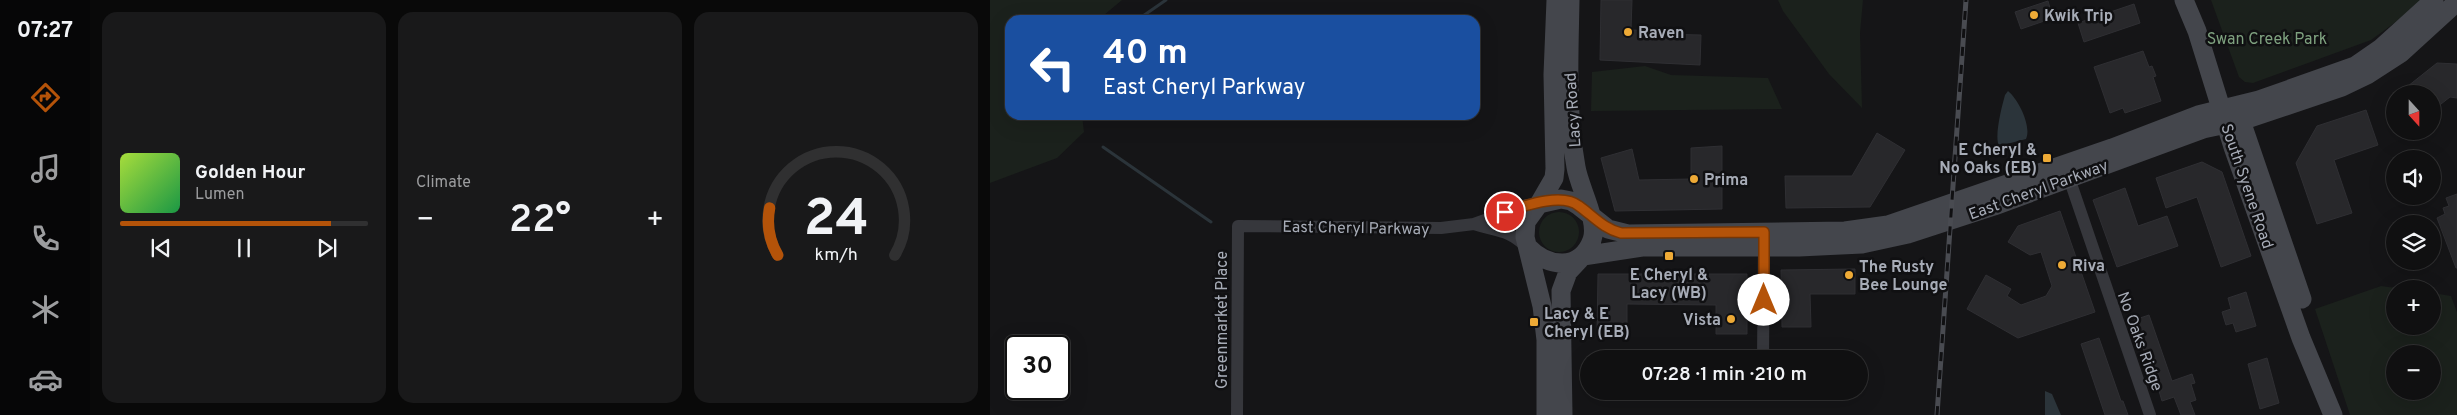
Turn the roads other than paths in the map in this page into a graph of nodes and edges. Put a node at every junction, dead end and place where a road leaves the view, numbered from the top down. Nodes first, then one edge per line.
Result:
1 (1556, 0) edge
2 (1570, 0) edge
3 (2184, 0) edge
4 (2196, 0) edge
5 (2434, 0) edge
6 (2457, 2) edge
7 (2232, 115) junction
8 (2067, 171) junction
9 (1539, 204) junction
10 (1591, 217) junction
11 (1474, 224) junction
12 (1238, 226) joint
13 (1764, 239) junction
14 (1528, 247) junction
15 (1583, 256) junction
16 (1763, 350) edge
17 (1237, 415) edge
18 (1546, 415) edge
19 (1563, 415) edge
20 (2150, 415) edge
21 (2333, 415) edge

1 - 9 street, Lacy Road
2 - 10 street, Lacy Road
3 - 7 street, South Syene Road
4 - 7 street, South Syene Road
5 - 7 street, East Cheryl Parkway
6 - 7 street, East Cheryl Parkway
7 - 8 street, East Cheryl Parkway
7 - 21 street, South Syene Road
8 - 13 street, East Cheryl Parkway
8 - 20 street, No Oaks Ridge
9 - 10 street
9 - 11 street, East Cheryl Parkway
9 - 14 street
10 - 13 street, East Cheryl Parkway
10 - 15 street
11 - 12 street, East Cheryl Parkway
11 - 14 street, East Cheryl Parkway
12 - 17 street, Greenmarket Place
13 - 15 street, East Cheryl Parkway
13 - 16 street
14 - 15 street
14 - 18 street
15 - 19 street

